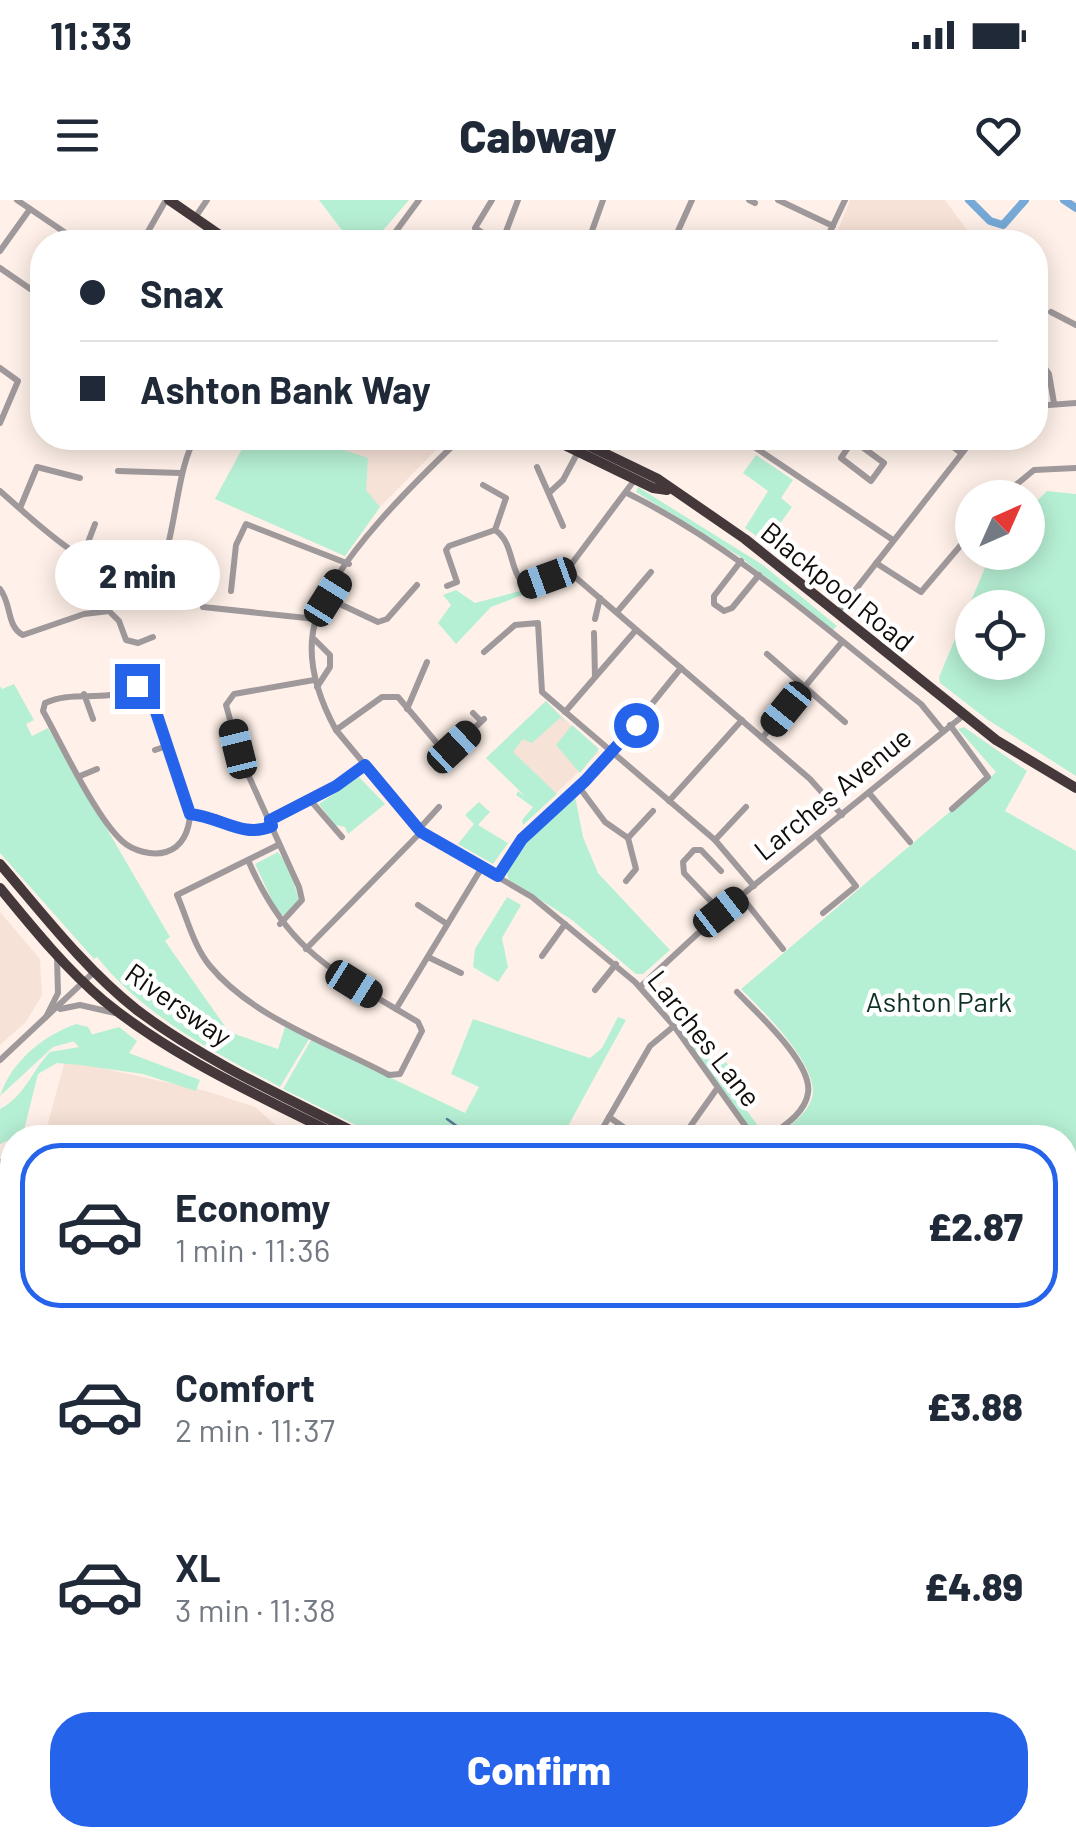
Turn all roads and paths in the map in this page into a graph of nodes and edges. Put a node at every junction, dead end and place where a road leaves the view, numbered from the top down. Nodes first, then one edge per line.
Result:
1 (17, 200) edge
2 (168, 200) edge
3 (207, 200) edge
4 (419, 200) edge
5 (492, 200) edge
6 (518, 200) edge
7 (604, 200) edge
8 (692, 200) edge
9 (778, 200) edge
10 (845, 200) edge
11 (30, 208) junction
12 (194, 220) junction
13 (833, 226) junction
14 (62, 230) edge
15 (149, 230) edge
16 (210, 230) edge
17 (397, 230) edge
18 (479, 230) edge
19 (505, 230) edge
20 (593, 230) edge
21 (678, 230) edge
22 (831, 230) edge
23 (0, 251) edge
24 (0, 268) edge
25 (30, 289) edge
26 (1050, 312) dead end
27 (1076, 325) edge
28 (0, 368) edge
29 (1048, 373) edge
30 (1054, 403) junction
31 (1076, 403) edge
32 (1048, 404) edge
33 (0, 424) edge
34 (191, 450) edge
35 (449, 450) edge
36 (575, 450) edge
37 (592, 450) edge
38 (759, 450) edge
39 (845, 450) edge
40 (867, 450) edge
41 (957, 450) edge
42 (960, 452) joint
43 (537, 467) dead end
44 (1076, 468) edge
45 (118, 471) dead end
46 (180, 474) junction
47 (639, 474) junction
48 (80, 478) dead end
49 (1022, 480) edge
50 (483, 485) dead end
51 (0, 491) edge
52 (550, 492) junction
53 (627, 493) junction
54 (20, 508) junction
55 (95, 524) dead end
56 (563, 526) dead end
57 (494, 530) junction
58 (893, 540) junction
59 (955, 552) edge
60 (82, 558) junction
61 (741, 561) junction
62 (876, 563) junction
63 (348, 564) junction
64 (567, 570) junction
65 (651, 572) dead end
66 (759, 575) junction
67 (126, 578) junction
68 (417, 586) dead end
69 (447, 586) dead end
70 (0, 590) edge
71 (231, 591) dead end
72 (328, 598) junction
73 (600, 598) junction
74 (203, 607) dead end
75 (109, 611) junction
76 (617, 612) junction
77 (837, 613) junction
78 (316, 619) junction
79 (595, 619) dead end
80 (636, 630) junction
81 (594, 633) dead end
82 (153, 637) dead end
83 (314, 639) junction
84 (842, 642) junction
85 (484, 652) dead end
86 (767, 654) dead end
87 (427, 662) dead end
88 (681, 668) junction
89 (595, 678) junction
90 (146, 679) dead end
91 (316, 684) junction
92 (804, 686) junction
93 (149, 691) junction
94 (84, 694) junction
95 (407, 709) junction
96 (565, 712) junction
97 (473, 714) dead end
98 (964, 715) junction
99 (93, 719) dead end
100 (742, 720) junction
101 (845, 722) dead end
102 (946, 728) junction
103 (336, 730) junction
104 (762, 738) junction
105 (167, 746) junction
106 (155, 750) dead end
107 (613, 752) junction
108 (365, 765) junction
109 (97, 769) dead end
110 (80, 776) junction
111 (579, 787) junction
112 (1076, 788) edge
113 (869, 793) junction
114 (311, 800) junction
115 (669, 802) junction
116 (746, 806) dead end
117 (439, 807) dead end
118 (952, 809) dead end
119 (653, 811) dead end
120 (190, 814) junction
121 (842, 816) junction
122 (271, 823) junction
123 (420, 830) junction
124 (817, 836) junction
125 (342, 837) dead end
126 (628, 838) junction
127 (714, 840) junction
128 (910, 842) dead end
129 (278, 845) junction
130 (724, 852) junction
131 (248, 860) junction
132 (713, 862) junction
133 (0, 864) edge
134 (481, 870) junction
135 (721, 870) dead end
136 (498, 876) junction
137 (626, 881) dead end
138 (754, 886) junction
139 (0, 888) edge
140 (741, 896) junction
141 (418, 904) dead end
142 (721, 912) junction
143 (823, 914) dead end
144 (280, 924) junction
145 (447, 924) junction
146 (565, 924) junction
147 (50, 945) junction
148 (306, 949) junction
149 (782, 949) dead end
150 (428, 956) junction
151 (542, 956) dead end
152 (616, 964) junction
153 (461, 973) dead end
154 (89, 978) junction
155 (640, 986) junction
156 (595, 990) dead end
157 (736, 992) dead end
158 (396, 1009) junction
159 (56, 1010) junction
160 (126, 1018) junction
161 (43, 1022) junction
162 (674, 1026) junction
163 (0, 1060) edge
164 (716, 1090) junction
165 (609, 1117) junction
166 (318, 1125) edge
167 (341, 1125) edge
168 (604, 1125) edge
169 (620, 1125) edge
170 (691, 1125) edge
171 (744, 1125) edge
172 (785, 1125) edge

1 - 11 street
2 - 12 highway
2 - 15 street
3 - 12 street
4 - 17 street
5 - 18 street
6 - 19 street
7 - 20 street
8 - 21 street
9 - 13 street
10 - 13 street
11 - 14 street
11 - 23 street
12 - 16 highway
13 - 22 street
24 - 25 street
26 - 27 street
28 - 33 street
29 - 30 street
30 - 31 street
30 - 32 street
34 - 46 street
35 - 63 street
36 - 52 street
37 - 47 highway, Blackpool Road
38 - 58 street
39 - 40 street
41 - 42 street
42 - 58 street
43 - 52 street
44 - 49 street
45 - 46 street
46 - 67 street
47 - 53 street
47 - 77 highway, Blackpool Road
48 - 54 street
50 - 57 street
51 - 54 street
52 - 56 street
53 - 61 street, Blackpool Road
53 - 64 street
54 - 60 street
55 - 60 street
57 - 64 street
57 - 69 street
58 - 62 street
59 - 62 street
60 - 67 street
61 - 66 street, Blackpool Road
61 - 66 street
62 - 77 street
63 - 71 street
63 - 72 street
64 - 73 street
65 - 76 street
66 - 84 street, Blackpool Road
67 - 75 street
68 - 72 street
70 - 75 street
72 - 78 street
73 - 76 street
73 - 79 street
74 - 78 street
75 - 82 street
76 - 80 street
77 - 98 highway, Blackpool Road
78 - 83 street, Larches Lane
80 - 88 street
80 - 89 street
81 - 89 street
83 - 91 street, Larches Lane
83 - 91 street, Larches Lane
84 - 92 street
84 - 102 street, Blackpool Road
85 - 96 street
86 - 92 street
87 - 95 street
88 - 100 street
88 - 107 street
89 - 96 street
90 - 93 street
91 - 103 street, Larches Lane
91 - 122 street
92 - 101 street
92 - 104 street
93 - 94 street
93 - 105 street
94 - 99 street
94 - 110 street
95 - 97 street
95 - 103 street
96 - 107 street
98 - 102 street, Larches Avenue
98 - 112 highway, Blackpool Road
100 - 104 street
100 - 115 street
102 - 113 street, Larches Avenue
102 - 118 street, Blackpool Road
103 - 108 street, Larches Lane
104 - 121 street
105 - 106 street
105 - 120 street
107 - 111 street
107 - 115 street
108 - 114 street
108 - 123 street, Larches Lane
109 - 110 street
110 - 120 street
111 - 126 street
111 - 136 street
113 - 121 street, Larches Avenue
113 - 128 street
114 - 122 street
114 - 125 street
115 - 127 street
116 - 127 street
117 - 123 street
119 - 126 street
120 - 122 street
121 - 124 street, Larches Avenue
122 - 129 street
123 - 134 street, Larches Lane
123 - 148 street
124 - 138 street, Larches Avenue
124 - 143 street
126 - 137 street
127 - 130 street
129 - 131 street
129 - 144 street
130 - 132 street
130 - 138 street
131 - 144 street
131 - 158 street
132 - 135 street
132 - 142 street
133 - 154 highway, Riversway
134 - 136 street, Larches Lane
134 - 145 street
136 - 146 street, Larches Lane
138 - 140 street, Larches Avenue
139 - 147 highway, Riversway
140 - 142 street, Larches Avenue
140 - 149 street
141 - 145 street
142 - 155 street, Larches Avenue
144 - 148 street
145 - 150 street
146 - 151 street
146 - 152 street, Larches Lane
147 - 154 highway, Riversway
147 - 161 street
148 - 158 street
150 - 153 street
150 - 158 street
152 - 155 street, Larches Lane
152 - 156 street
154 - 159 street
154 - 160 highway, Riversway
154 - 167 highway, Riversway
155 - 162 street, Larches Lane
157 - 172 street
159 - 160 street
159 - 161 street
160 - 166 highway, Riversway
161 - 163 street
162 - 164 street, Larches Lane
162 - 165 street
164 - 170 street
164 - 171 street, Larches Lane
165 - 168 street
165 - 169 street

